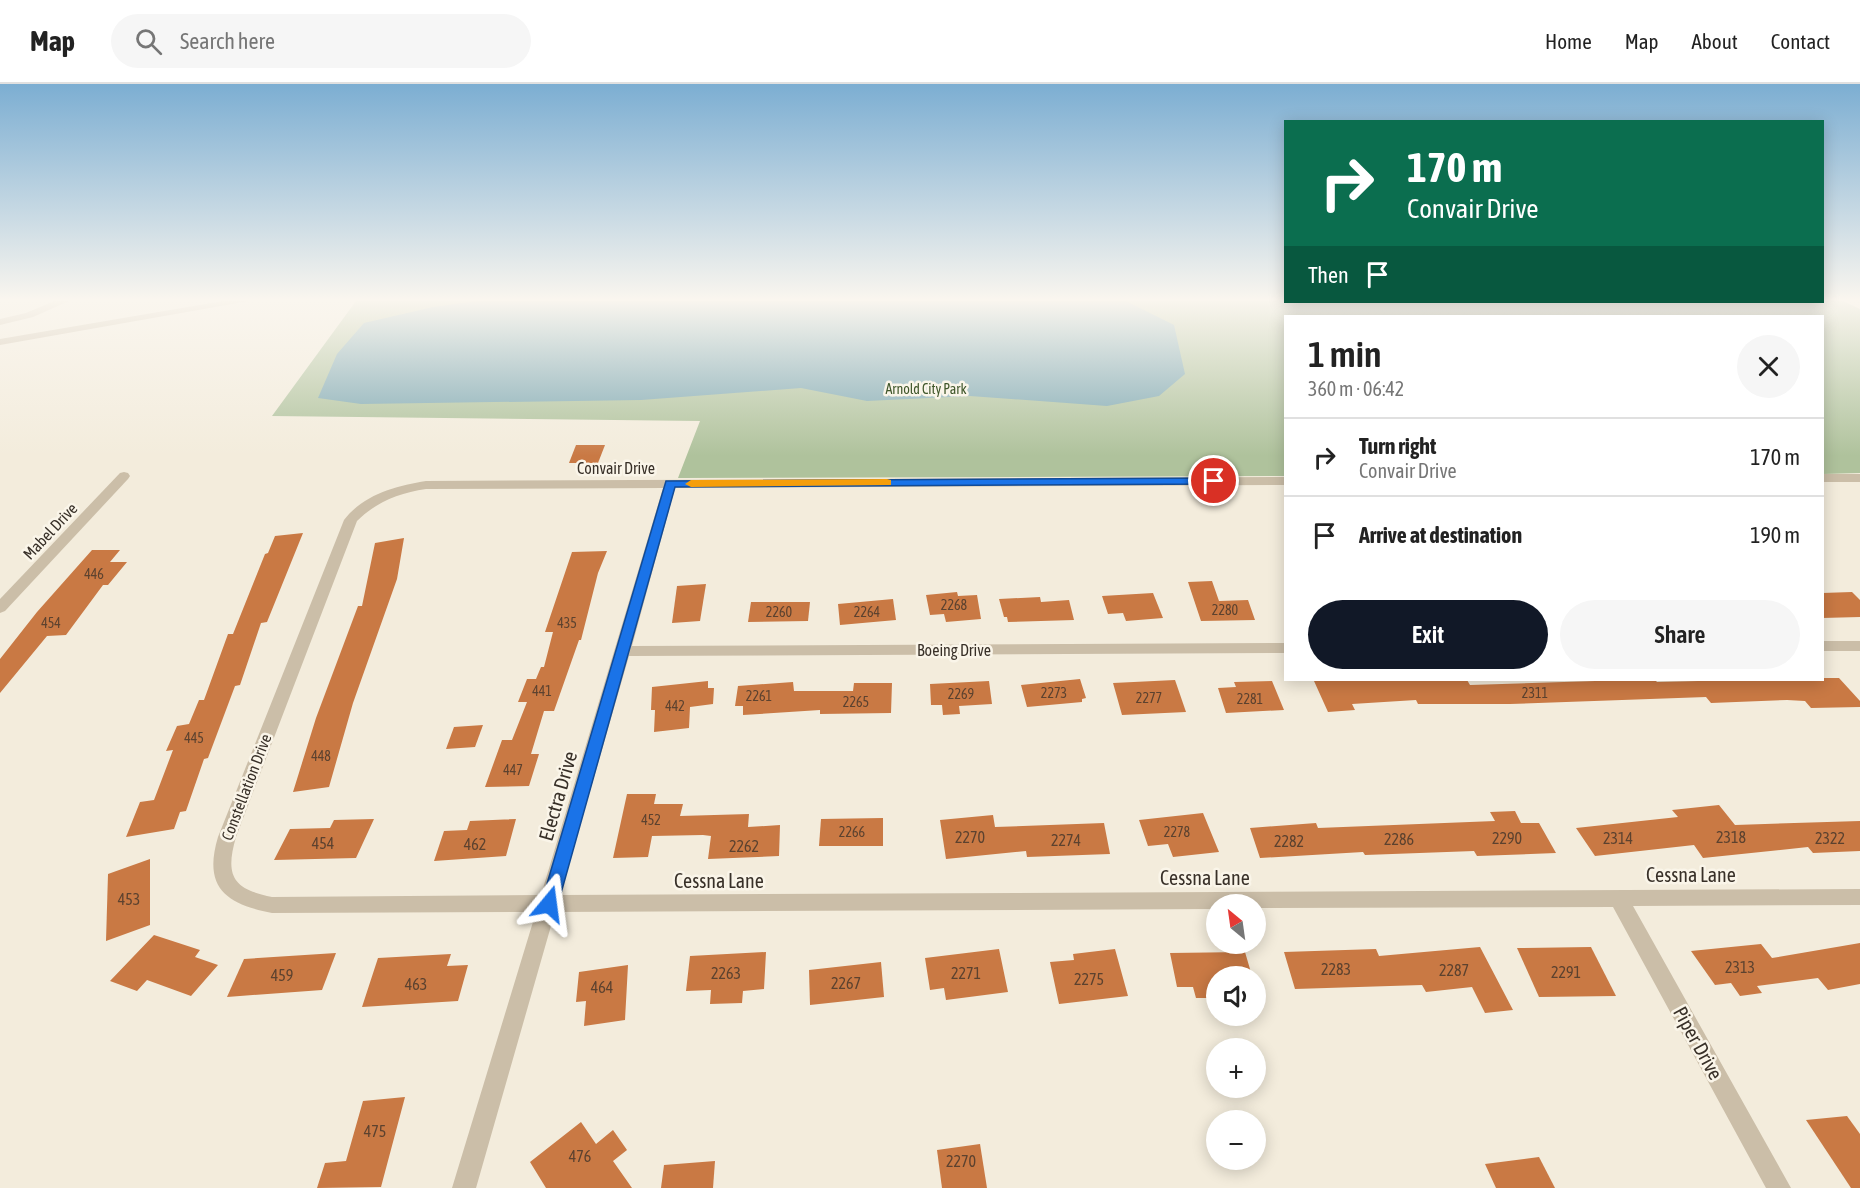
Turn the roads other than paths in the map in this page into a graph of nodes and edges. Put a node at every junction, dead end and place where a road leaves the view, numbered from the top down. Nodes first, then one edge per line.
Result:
1 (124, 476) dead end
2 (1824, 478) edge
3 (1860, 478) edge
4 (1284, 481) edge
5 (670, 484) junction
6 (380, 497) joint
7 (0, 608) edge
8 (1824, 646) edge
9 (1860, 646) edge
10 (1284, 648) edge
11 (623, 651) junction
12 (1860, 897) edge
13 (1618, 898) junction
14 (549, 904) junction
15 (464, 1188) edge
16 (1779, 1188) edge

1 - 7 street, Mabel Drive
2 - 3 street
4 - 5 street, Convair Drive
5 - 6 street, Convair Drive
5 - 11 street, Electra Drive
6 - 14 street, Constellation Drive
8 - 9 street
10 - 11 street, Boeing Drive
11 - 14 street, Electra Drive
12 - 13 street, Cessna Lane
13 - 14 street, Cessna Lane
13 - 16 street, Piper Drive
14 - 15 street, Electra Drive

